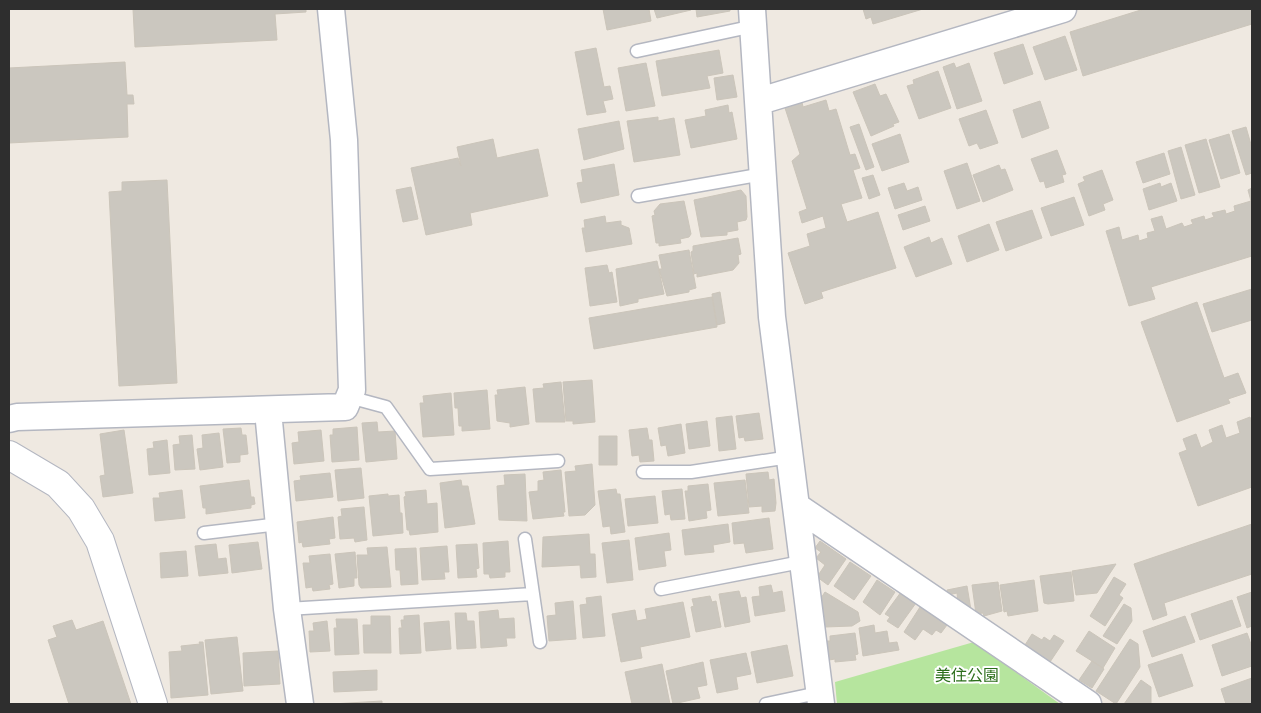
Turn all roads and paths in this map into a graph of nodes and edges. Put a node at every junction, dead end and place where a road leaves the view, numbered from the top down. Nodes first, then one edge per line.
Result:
1 (332, 9) edge
2 (1063, 9) edge
3 (753, 17) edge
4 (637, 51) dead end
5 (760, 101) junction
6 (764, 174) junction
7 (638, 196) dead end
8 (349, 397) junction
9 (268, 411) junction
10 (9, 420) edge
11 (9, 454) edge
12 (790, 457) junction
13 (558, 460) dead end
14 (643, 472) dead end
15 (796, 506) junction
16 (279, 524) junction
17 (204, 533) dead end
18 (525, 539) dead end
19 (801, 562) junction
20 (661, 589) dead end
21 (533, 594) junction
22 (286, 609) junction
23 (540, 642) dead end
24 (820, 699) edge
25 (153, 704) edge
26 (300, 704) edge
27 (766, 704) edge
28 (1088, 704) edge

1 - 8 street
2 - 5 street
3 - 4 lane
3 - 5 street
5 - 6 street
6 - 7 lane
6 - 12 street
8 - 9 street
8 - 13 lane
9 - 10 street
9 - 16 street
11 - 25 street
12 - 14 lane
12 - 15 street
15 - 19 street
15 - 28 street
16 - 17 lane
16 - 22 street
18 - 21 lane
19 - 20 lane
19 - 24 street
21 - 22 lane
21 - 23 lane
22 - 26 street
24 - 27 lane

